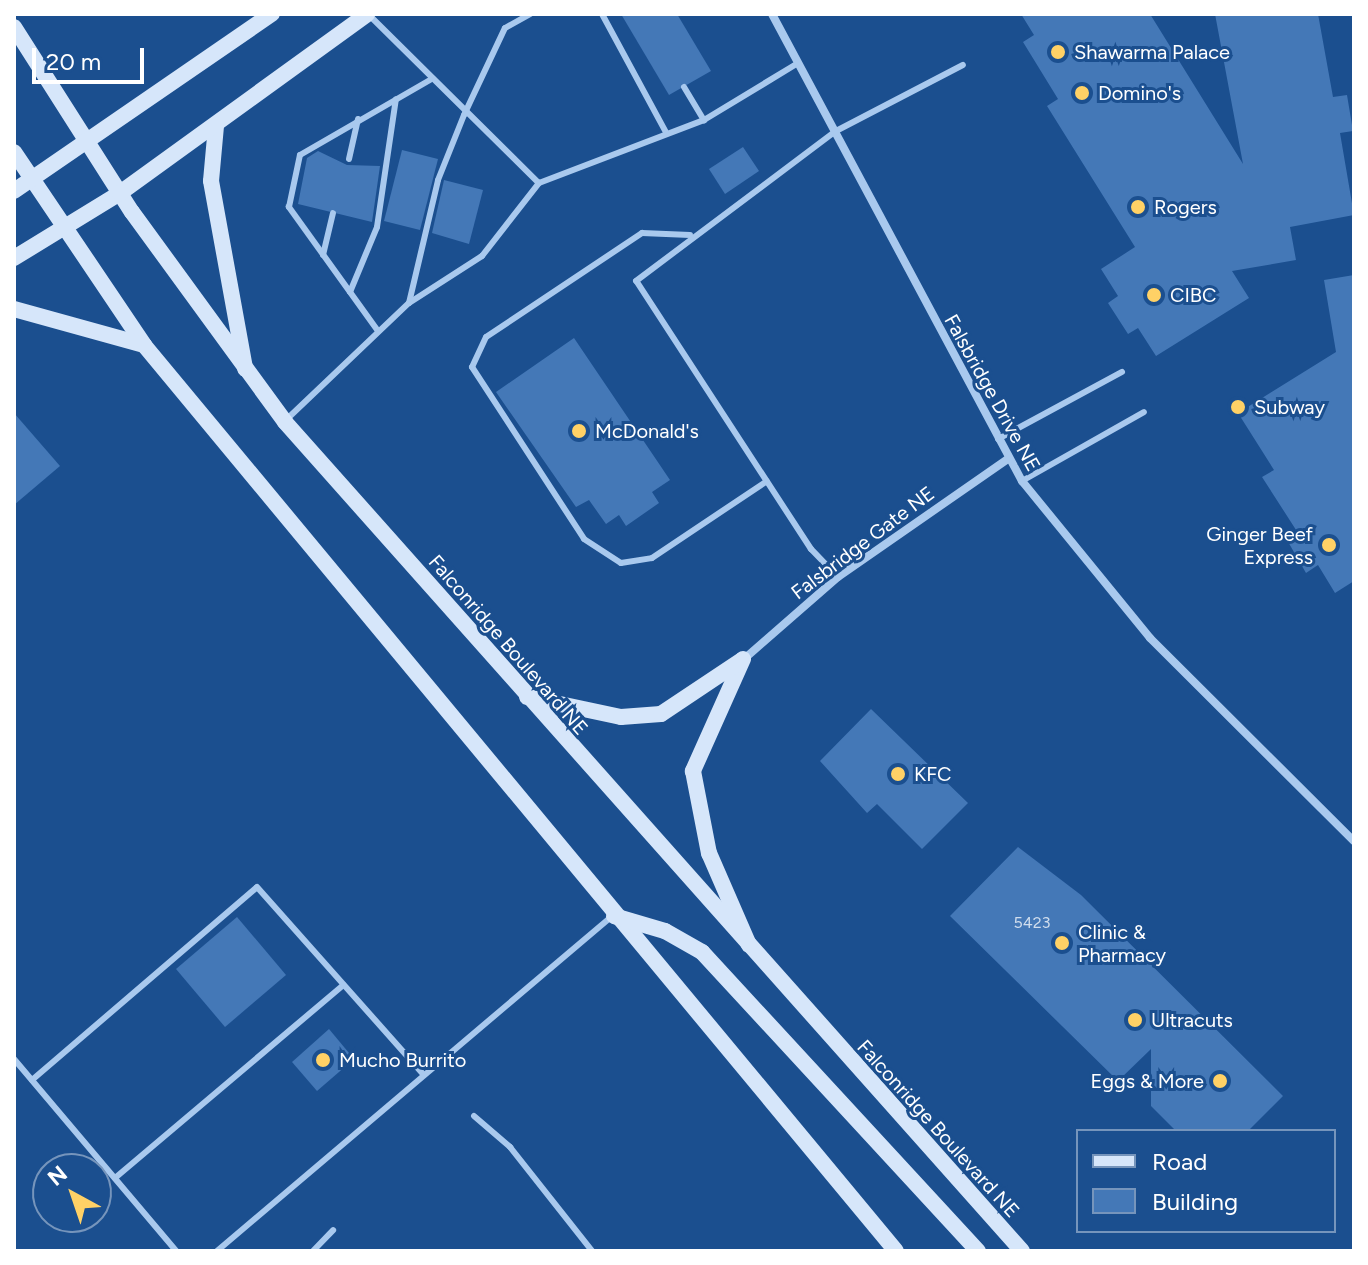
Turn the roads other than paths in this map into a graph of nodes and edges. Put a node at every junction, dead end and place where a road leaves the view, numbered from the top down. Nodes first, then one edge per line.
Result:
1 (272, 14) edge
2 (367, 14) edge
3 (530, 14) edge
4 (602, 14) edge
5 (772, 14) edge
6 (14, 27) edge
7 (798, 63) junction
8 (963, 65) dead end
9 (430, 80) junction
10 (684, 87) dead end
11 (396, 98) junction
12 (464, 115) junction
13 (358, 119) junction
14 (704, 120) junction
15 (216, 126) junction
16 (836, 131) junction
17 (667, 134) junction
18 (88, 140) junction
19 (14, 152) edge
20 (349, 159) dead end
21 (33, 178) junction
22 (539, 183) junction
23 (14, 191) edge
24 (120, 193) junction
25 (333, 213) dead end
26 (65, 228) junction
27 (690, 235) junction
28 (323, 255) junction
29 (14, 258) edge
30 (350, 292) junction
31 (409, 303) junction
32 (14, 309) edge
33 (378, 331) junction
34 (144, 345) junction
35 (1122, 372) dead end
36 (246, 373) junction
37 (1144, 412) dead end
38 (285, 422) junction
39 (996, 441) junction
40 (1008, 459) junction
41 (767, 481) junction
42 (1022, 481) junction
43 (838, 577) junction
44 (743, 659) junction
45 (527, 697) junction
46 (1354, 841) edge
47 (613, 916) junction
48 (756, 959) junction
49 (343, 985) junction
50 (14, 1059) edge
51 (424, 1075) junction
52 (32, 1080) junction
53 (474, 1116) dead end
54 (115, 1178) junction
55 (333, 1230) dead end
56 (176, 1251) edge
57 (217, 1251) edge
58 (313, 1251) edge
59 (592, 1251) edge
60 (896, 1251) edge
61 (978, 1251) edge
62 (1022, 1251) edge

1 - 18 main road
2 - 9 lane
2 - 15 main road
3 - 12 lane
4 - 17 lane
5 - 7 street, Falsbridge Drive NE
6 - 18 main road, Falconridge Boulevard NE
7 - 14 lane
7 - 16 street, Falsbridge Drive NE
8 - 16 lane
9 - 11 lane
9 - 12 lane
10 - 14 lane
11 - 13 lane
11 - 30 lane
12 - 22 lane
12 - 31 lane
13 - 20 lane
13 - 28 lane
14 - 17 lane
15 - 24 main road
15 - 36 main road
16 - 27 lane
16 - 39 street, Falsbridge Drive NE
17 - 22 lane
18 - 21 main road
18 - 24 main road, Falconridge Boulevard NE
19 - 21 main road
21 - 23 main road
21 - 26 main road
22 - 31 lane
24 - 26 main road
24 - 36 main road, Falconridge Boulevard NE
25 - 28 lane
26 - 29 main road
26 - 34 main road
27 - 41 lane
27 - 41 lane
28 - 30 lane
30 - 33 lane
31 - 33 lane
32 - 34 main road
33 - 38 lane
34 - 47 main road
35 - 39 lane
36 - 38 main road, Falconridge Boulevard NE
37 - 42 lane
38 - 45 main road, Falconridge Boulevard NE
39 - 40 street, Falsbridge Drive NE
40 - 42 street, Falsbridge Drive NE
40 - 43 street, Falsbridge Gate NE
41 - 43 lane
42 - 46 street, Falsbridge Drive NE
43 - 44 street, Falsbridge Gate NE
44 - 45 main road
44 - 48 main road
45 - 48 main road, Falconridge Boulevard NE
47 - 51 lane
47 - 60 main road
47 - 61 main road
48 - 62 main road, Falconridge Boulevard NE
49 - 51 lane
49 - 52 lane
49 - 54 lane
50 - 52 lane
51 - 57 lane
52 - 54 lane
53 - 59 lane
54 - 56 lane
55 - 58 lane

